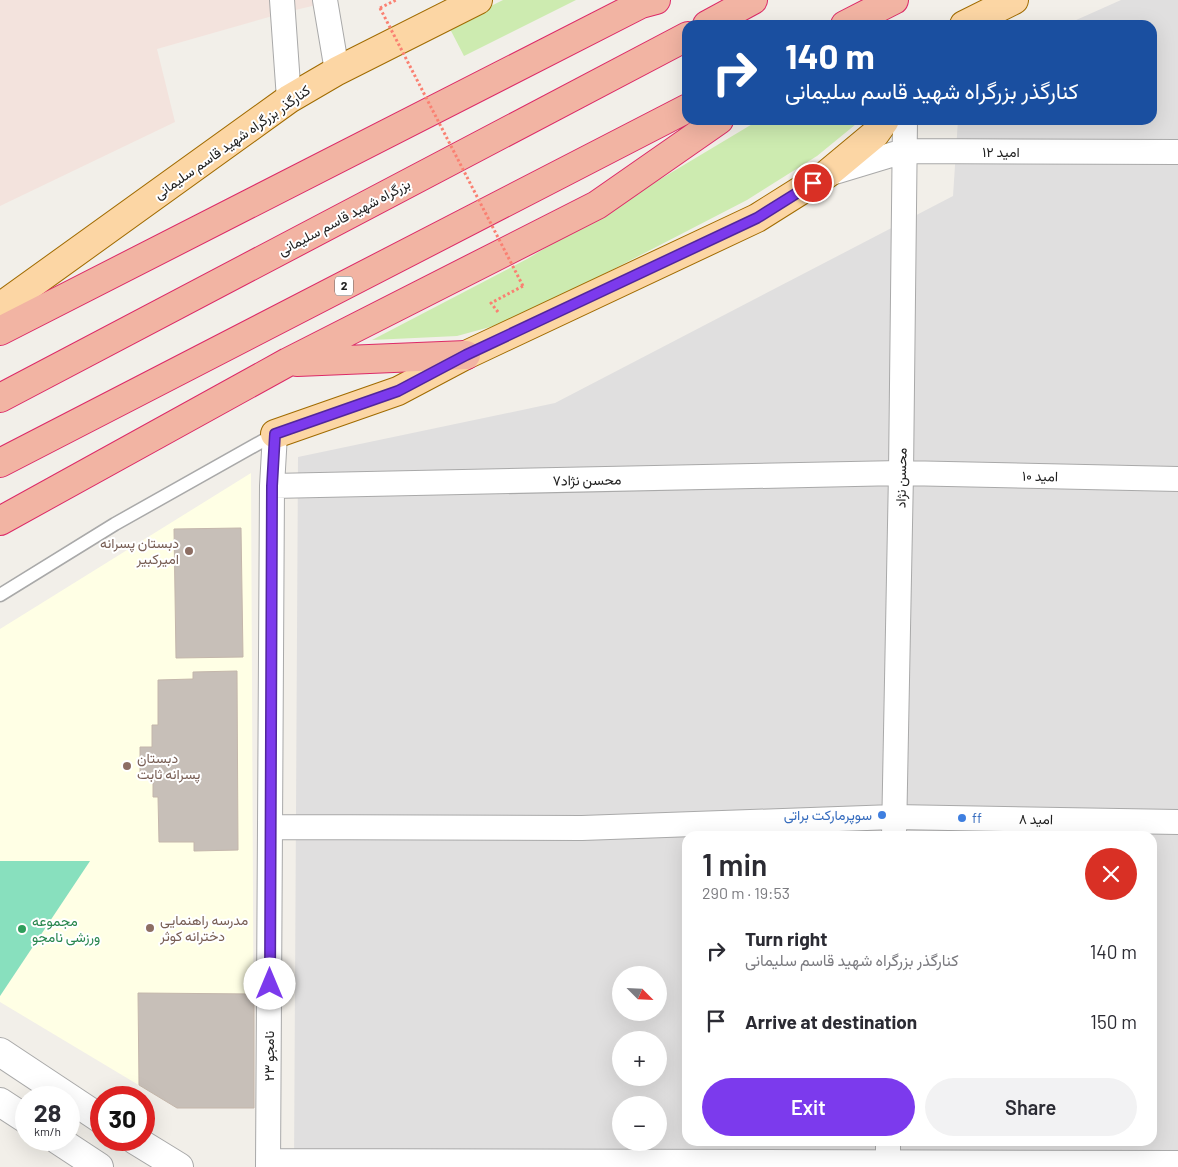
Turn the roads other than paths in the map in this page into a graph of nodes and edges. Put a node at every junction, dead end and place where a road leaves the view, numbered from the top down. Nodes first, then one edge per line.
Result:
1 (282, 0) edge
2 (325, 0) edge
3 (478, 0) edge
4 (656, 0) edge
5 (753, 0) edge
6 (1014, 0) edge
7 (891, 1) edge
8 (716, 20) edge
9 (855, 20) edge
10 (863, 20) edge
11 (974, 20) edge
12 (682, 39) edge
13 (337, 72) junction
14 (289, 99) junction
15 (682, 111) edge
16 (712, 125) edge
17 (881, 125) edge
18 (905, 125) edge
19 (904, 151) junction
20 (1178, 152) edge
21 (827, 174) junction
22 (0, 307) edge
23 (0, 331) edge
24 (466, 355) junction
25 (288, 362) junction
26 (0, 398) edge
27 (275, 434) junction
28 (0, 463) edge
29 (901, 473) junction
30 (1178, 478) edge
31 (272, 486) junction
32 (0, 521) edge
33 (0, 595) edge
34 (1178, 822) edge
35 (894, 826) edge
36 (270, 827) junction
37 (0, 1052) edge
38 (0, 1102) edge
39 (90, 1111) edge
40 (15, 1112) edge
41 (72, 1151) edge
42 (153, 1151) edge
43 (888, 1157) edge
44 (1178, 1163) edge
45 (89, 1164) edge
46 (268, 1164) edge
47 (179, 1167) edge

1 - 14 street
2 - 13 street
3 - 13 main road, کنارگذر بزرگراه شهید قاسم سلیمانی
4 - 23 highway
5 - 8 highway
6 - 11 main road
7 - 9 highway
7 - 10 highway
12 - 26 highway, بزرگراه شهید قاسم سلیمانی
13 - 14 main road, کنارگذر بزرگراه شهید قاسم سلیمانی
14 - 22 main road, کنارگذر بزرگراه شهید قاسم سلیمانی
15 - 28 highway, 2
16 - 25 highway
17 - 21 main road
18 - 19 street, محسن نژاد
19 - 20 street, امید ۱۲
19 - 21 street, امید ۱۲
19 - 29 street, محسن نژاد
21 - 24 main road
24 - 25 highway
24 - 27 main road
25 - 32 highway
27 - 31 street, نامجو ۲۳
27 - 33 lane
29 - 30 street, امید ۱۰
29 - 31 street, محسن نژاد۷
29 - 35 street, محسن نژاد
31 - 36 street, نامجو ۲۳
34 - 35 street, امید ۸
35 - 36 street, امید ۸
36 - 46 street, نامجو ۲۳
37 - 39 street
38 - 40 street
41 - 45 street
42 - 47 street
43 - 44 street
43 - 46 street

